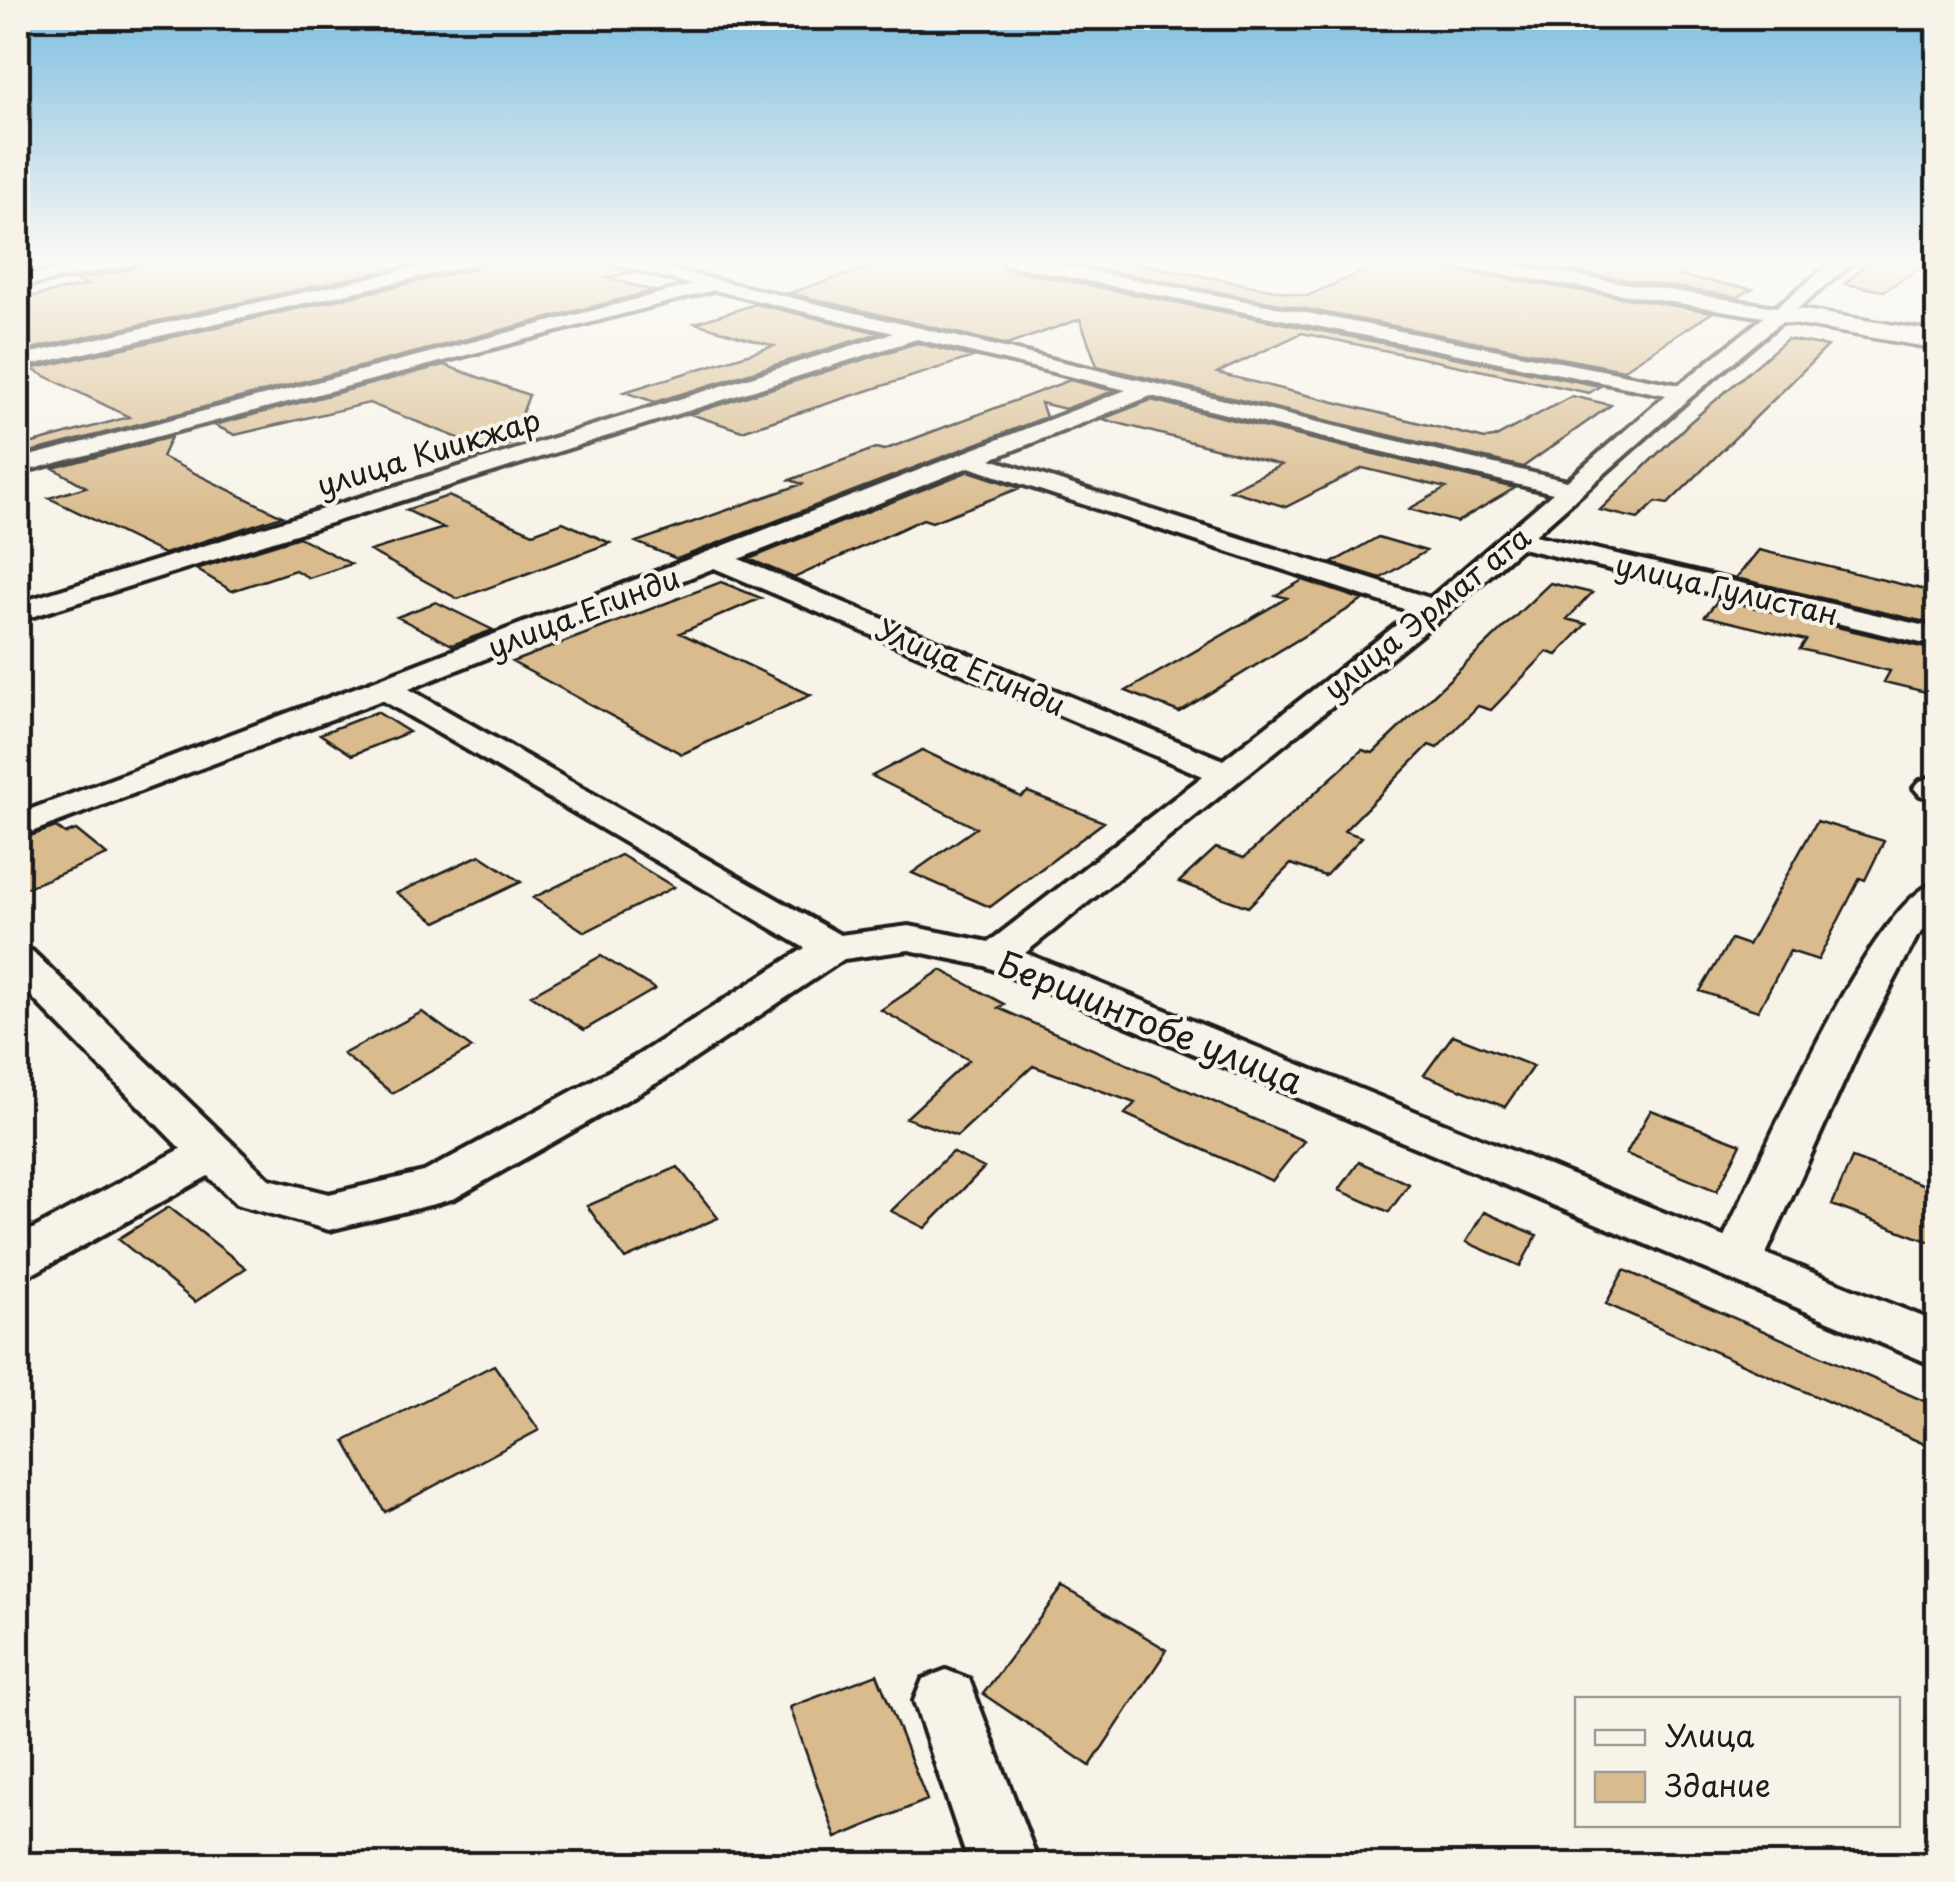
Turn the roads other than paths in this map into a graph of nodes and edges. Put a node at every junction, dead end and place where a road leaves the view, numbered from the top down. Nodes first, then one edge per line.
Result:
1 (81, 348) edge
2 (471, 348) edge
3 (868, 348) edge
4 (976, 348) edge
5 (1457, 348) edge
6 (1738, 348) edge
7 (18, 362) edge
8 (1146, 390) junction
9 (1683, 392) junction
10 (971, 460) junction
11 (18, 466) edge
12 (1574, 490) junction
13 (1516, 538) junction
14 (716, 559) junction
15 (1435, 609) junction
16 (18, 612) edge
17 (1938, 638) edge
18 (384, 688) junction
19 (1225, 773) junction
20 (18, 826) edge
21 (1938, 893) edge
22 (833, 948) junction
23 (997, 956) junction
24 (18, 960) edge
25 (213, 1152) junction
26 (18, 1259) edge
27 (1736, 1262) junction
28 (1938, 1346) edge
29 (946, 1701) dead end
30 (1004, 1864) edge

1 - 7 street
2 - 11 street
3 - 16 street, улица Киикжар
4 - 8 street
5 - 9 street
6 - 9 street, улица Эрмат ата
8 - 10 street, улица Егинди
8 - 12 street
9 - 12 street, улица Эрмат ата
10 - 14 street, улица Егинди
10 - 15 street
12 - 13 street, улица Эрмат ата
13 - 15 street, улица Эрмат ата
13 - 17 street, улица Гулистан
14 - 18 street, улица Егинди
14 - 19 street, Улица Егинди
15 - 19 street, улица Эрмат ата
18 - 20 street, улица Егинди
18 - 22 street
19 - 23 street, улица Эрмат ата
21 - 27 street
22 - 23 street, Бершинтобе улица
22 - 25 street
23 - 27 street, Бершинтобе улица
24 - 25 street
25 - 26 street
27 - 28 street, Бершинтобе улица
29 - 30 street

